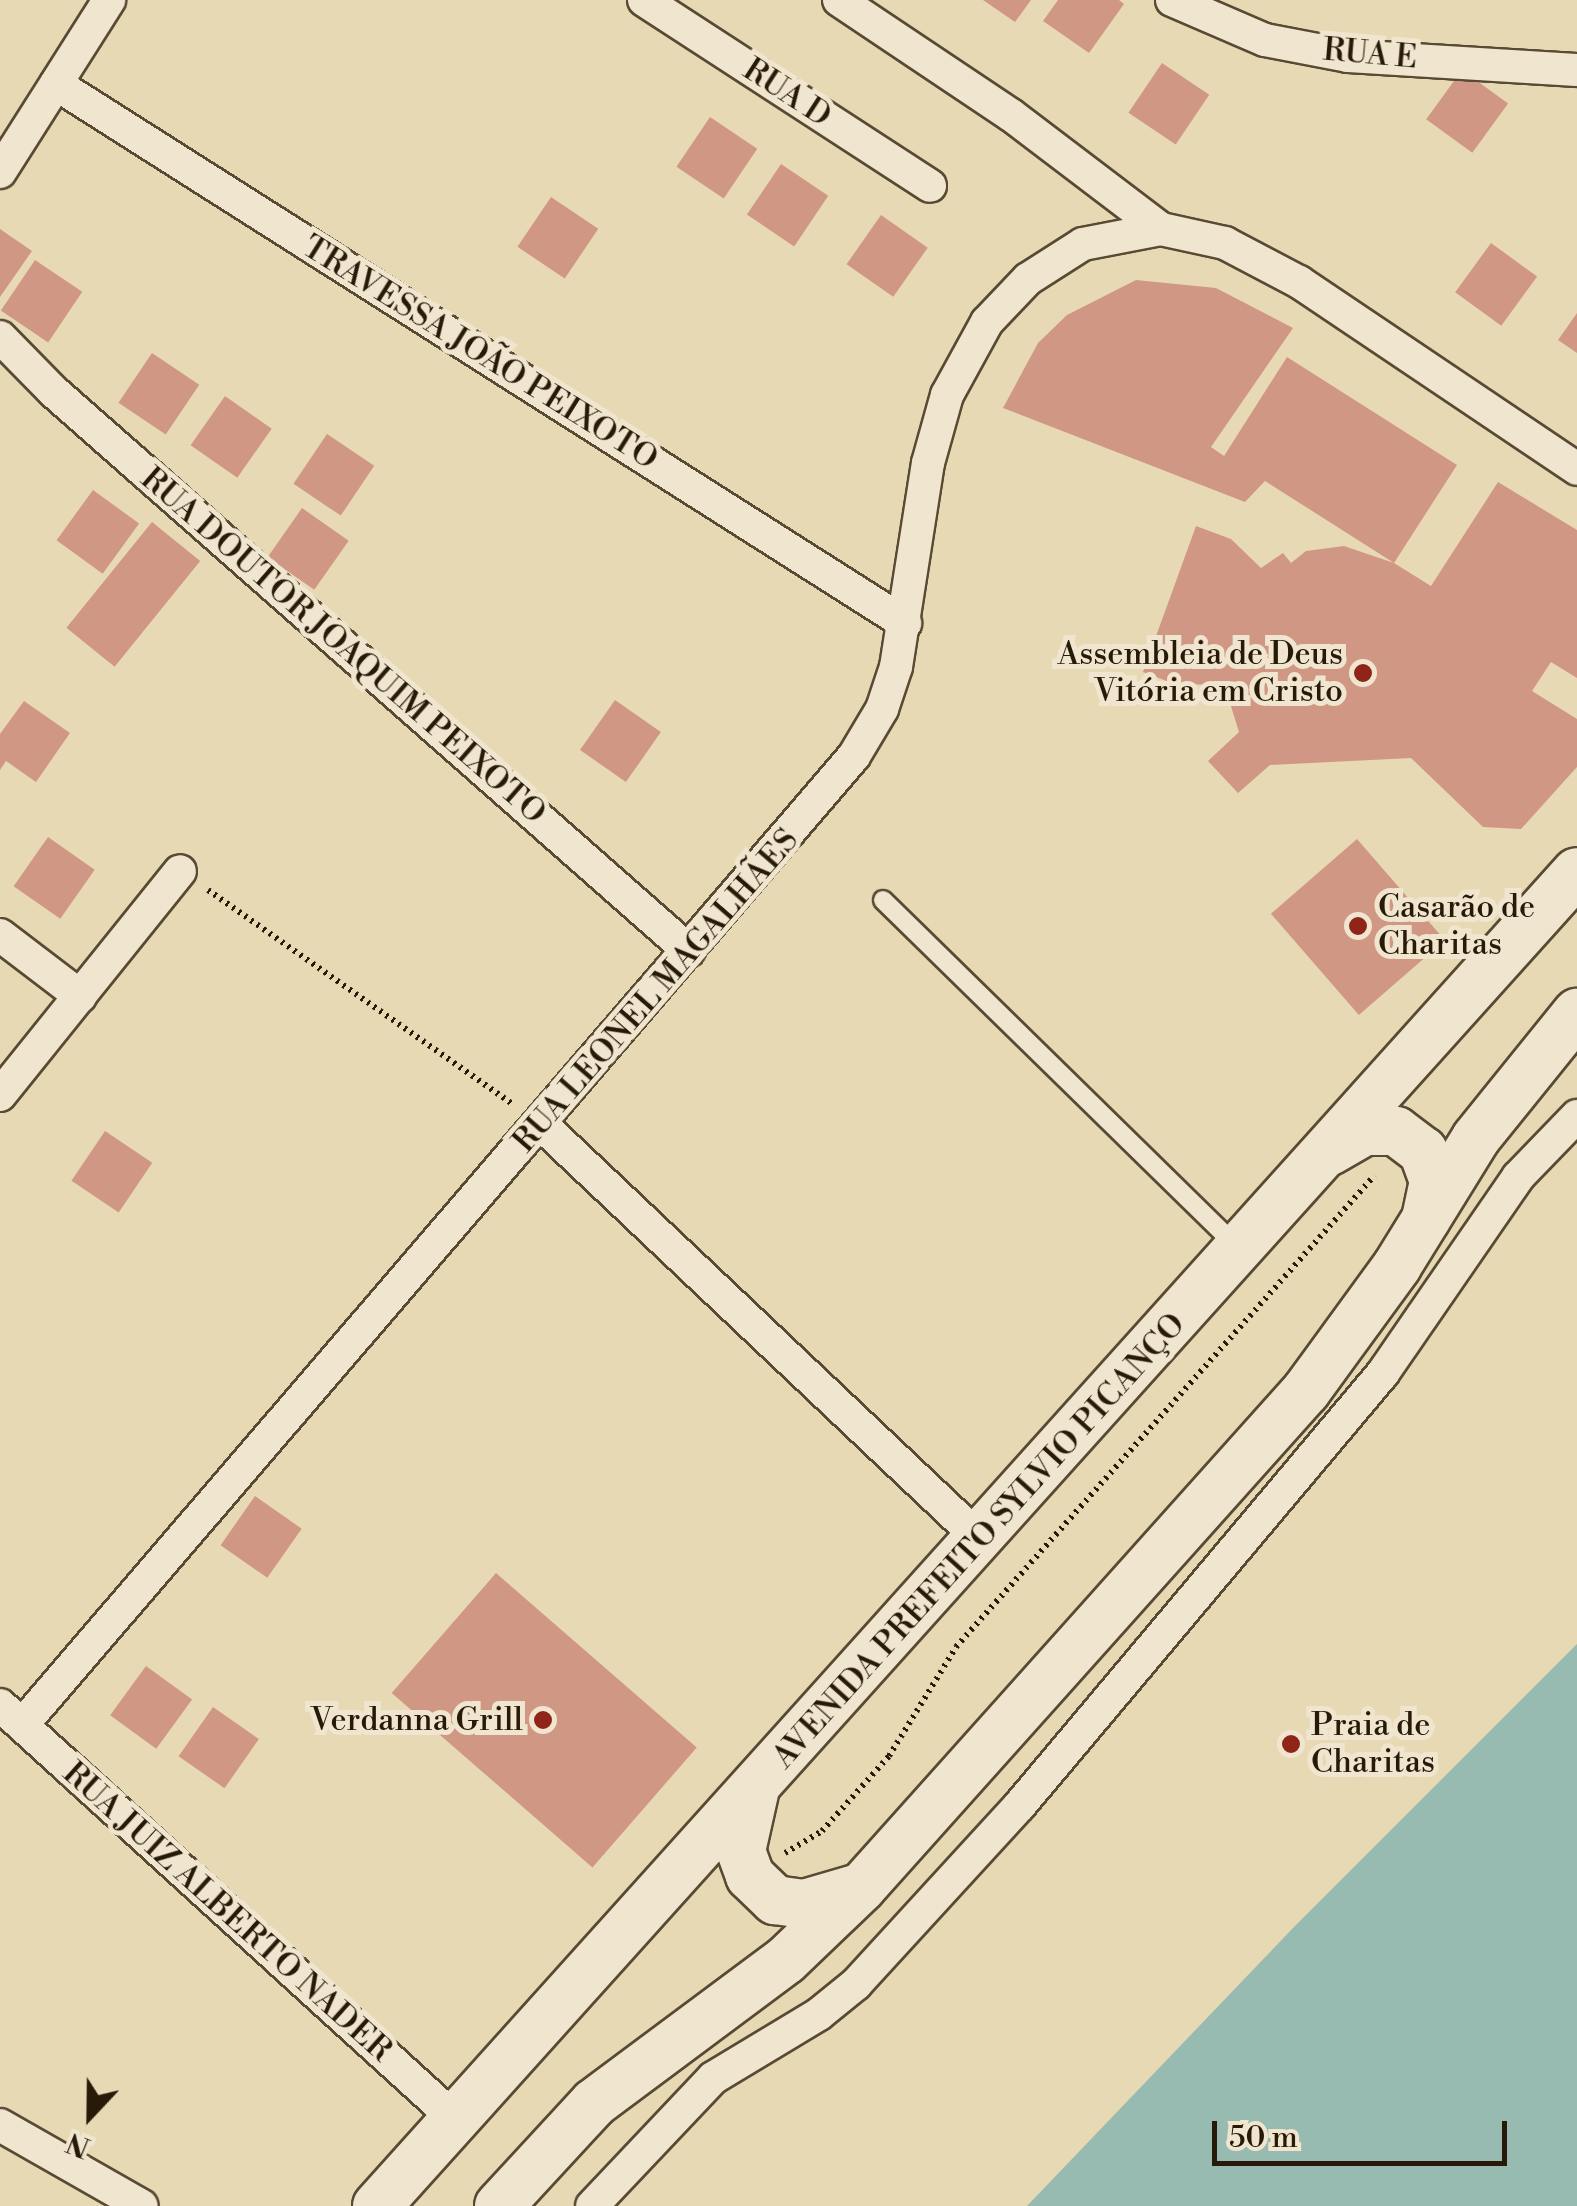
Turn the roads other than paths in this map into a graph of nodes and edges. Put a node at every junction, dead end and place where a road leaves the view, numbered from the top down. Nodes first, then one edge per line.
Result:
1 (109, 0) edge
2 (644, 0) edge
3 (839, 0) edge
4 (1172, 0) edge
5 (1577, 70) edge
6 (56, 84) junction
7 (0, 172) edge
8 (930, 186) dead end
9 (1161, 229) junction
10 (0, 337) edge
11 (1577, 469) edge
12 (905, 622) junction
13 (180, 870) road end
14 (1577, 872) edge
15 (884, 900) dead end
16 (0, 935) edge
17 (689, 951) junction
18 (80, 996) junction
19 (1577, 1013) edge
20 (0, 1094) edge
21 (1577, 1116) edge
22 (542, 1125) junction
23 (1326, 1153) junction
24 (1426, 1219) junction
25 (1241, 1251) junction
26 (980, 1539) junction
27 (11, 1715) edge
28 (755, 1790) junction
29 (862, 1887) junction
30 (454, 2118) junction
31 (0, 2125) edge
32 (142, 2206) edge
33 (377, 2206) edge
34 (499, 2206) edge
35 (592, 2206) edge

1 - 6 street
2 - 8 street, RUA D
3 - 9 street
4 - 5 street, RUA E
6 - 7 street
6 - 12 street, TRAVESSA JOÃO PEIXOTO
9 - 11 street
9 - 12 street, RUA LEONEL MAGALHÃES
10 - 17 street, RUA DOUTOR JOAQUIM PEIXOTO
12 - 17 street, RUA LEONEL MAGALHÃES
13 - 18 street
14 - 23 main road, AVENIDA PREFEITO SYLVIO PICANÇO
15 - 25 lane
16 - 18 street
17 - 22 street, RUA LEONEL MAGALHÃES
18 - 20 street
19 - 24 main road
21 - 35 street
22 - 26 street
22 - 27 street, RUA LEONEL MAGALHÃES
23 - 24 main road
23 - 25 main road, AVENIDA PREFEITO SYLVIO PICANÇO
24 - 29 main road
25 - 26 main road, AVENIDA PREFEITO SYLVIO PICANÇO
26 - 28 main road, AVENIDA PREFEITO SYLVIO PICANÇO
27 - 30 street, RUA JUIZ ALBERTO NADER
28 - 29 main road
28 - 30 main road, AVENIDA PREFEITO SYLVIO PICANÇO
29 - 34 main road
30 - 33 main road, AVENIDA PREFEITO SYLVIO PICANÇO
31 - 32 street

